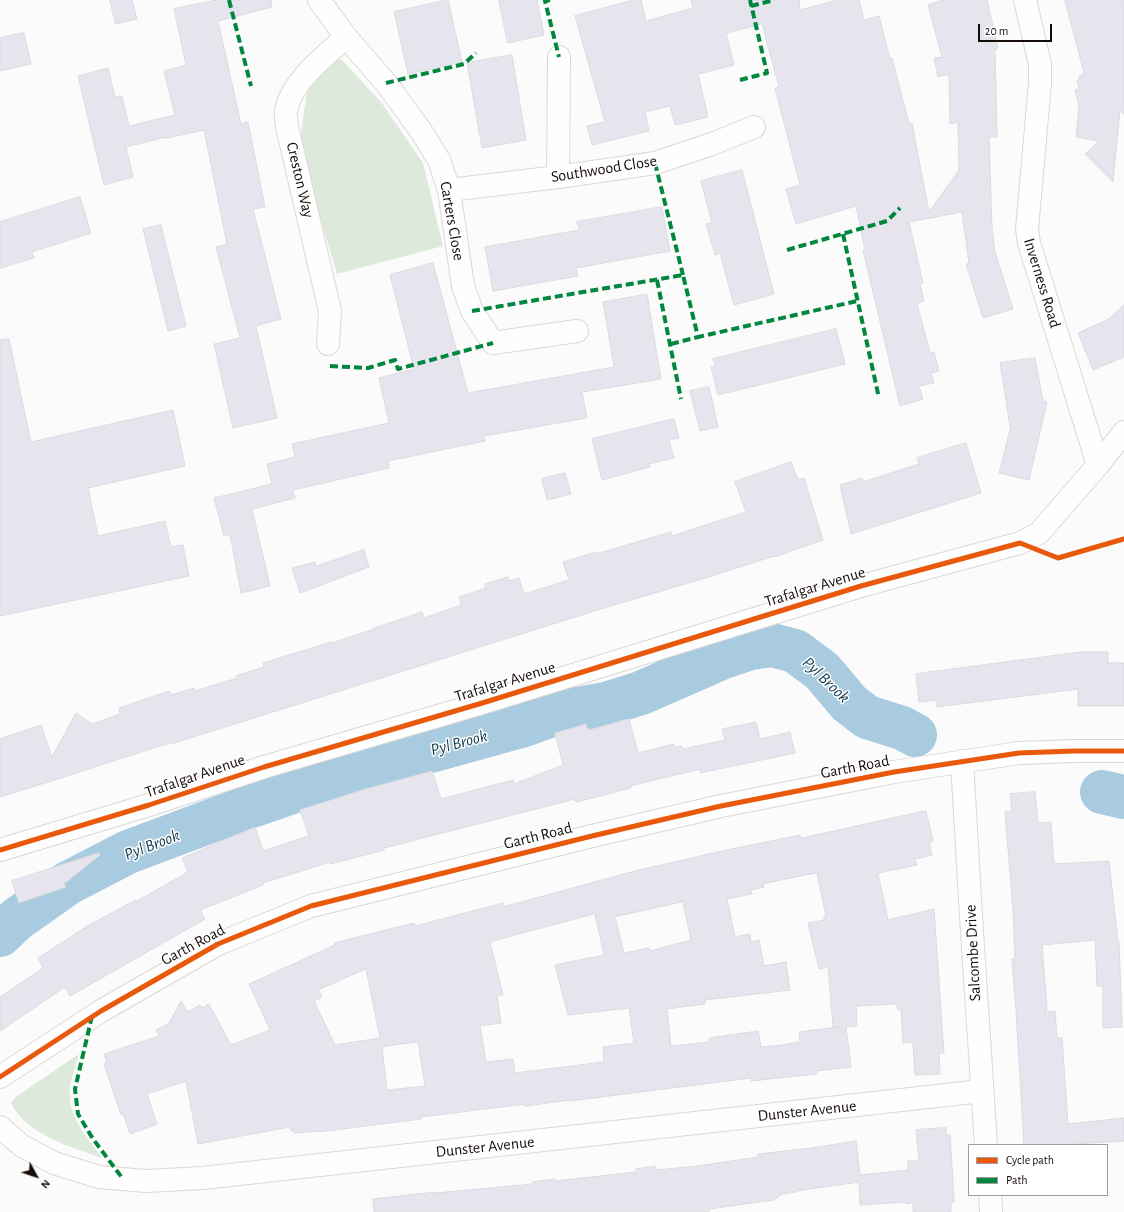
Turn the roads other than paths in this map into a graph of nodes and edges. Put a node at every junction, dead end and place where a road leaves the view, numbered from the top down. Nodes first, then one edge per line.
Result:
1 (319, 0) edge
2 (1025, 0) edge
3 (346, 37) junction
4 (559, 57) dead end
5 (754, 126) dead end
6 (558, 177) junction
7 (449, 190) junction
8 (577, 331) dead end
9 (328, 344) dead end
10 (1124, 432) edge
11 (1098, 465) junction
12 (1124, 751) edge
13 (962, 761) junction
14 (0, 850) edge
15 (0, 1077) edge
16 (982, 1091) junction
17 (0, 1127) edge
18 (986, 1144) edge
19 (990, 1196) edge
20 (991, 1212) edge

1 - 3 street, Carters Close
2 - 11 street, Inverness Road
3 - 7 street, Carters Close
3 - 9 street, Creston Way
4 - 6 street
5 - 6 street, Southwood Close
6 - 7 street, Southwood Close
7 - 8 street, Carters Close
10 - 11 street, Trafalgar Avenue
11 - 14 street, Trafalgar Avenue
12 - 13 street, Garth Road
13 - 15 street, Garth Road
13 - 16 street, Salcombe Drive
16 - 17 street, Dunster Avenue
16 - 18 street, Salcombe Drive
19 - 20 street

